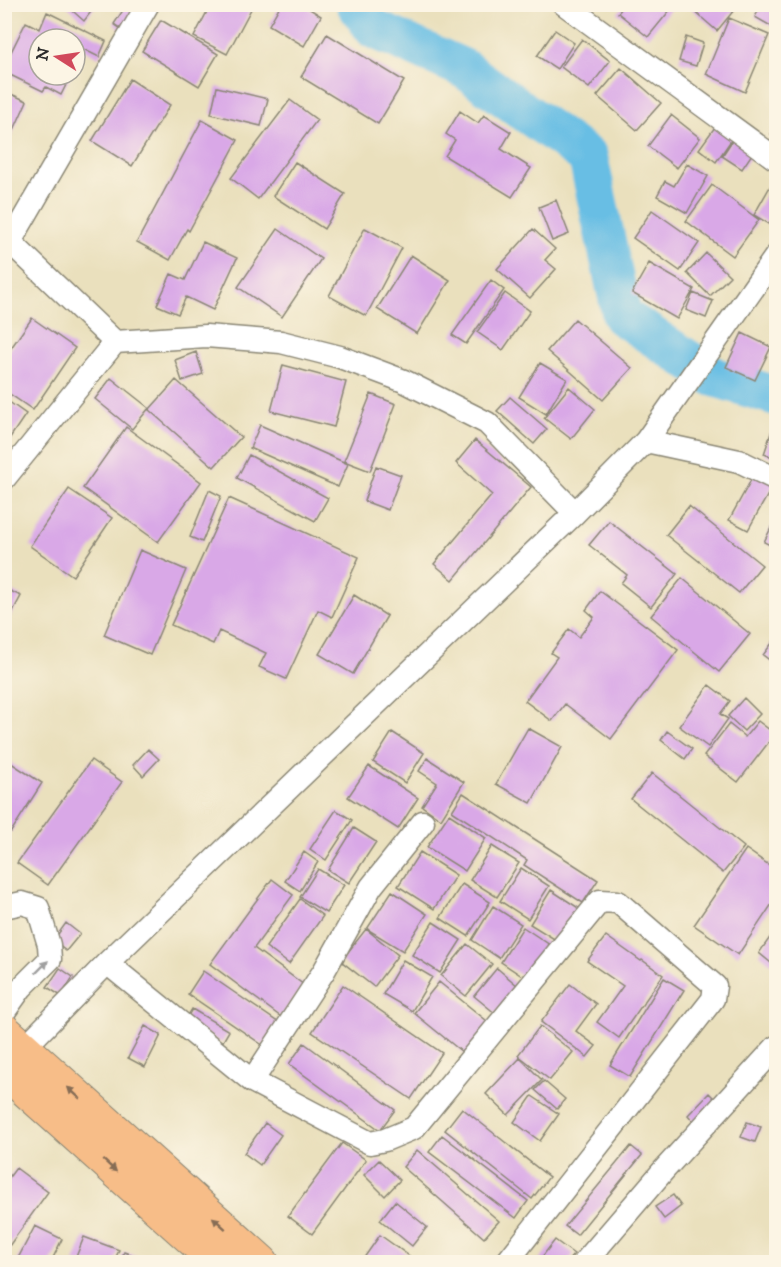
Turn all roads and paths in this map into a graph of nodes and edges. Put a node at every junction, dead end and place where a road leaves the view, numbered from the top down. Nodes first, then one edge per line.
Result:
1 (148, 4) edge
2 (564, 4) edge
3 (777, 159) edge
4 (7, 239) edge
5 (777, 256) edge
6 (115, 342) junction
7 (646, 441) junction
8 (4, 479) edge
9 (777, 479) edge
10 (575, 513) junction
11 (423, 822) dead end
12 (4, 907) edge
13 (107, 963) junction
14 (4, 1012) edge
15 (777, 1047) edge
16 (11, 1050) edge
17 (252, 1081) junction
18 (217, 1263) edge
19 (262, 1263) edge
20 (507, 1263) edge
21 (585, 1263) edge

1 - 4 street
2 - 3 street
4 - 6 street
5 - 7 street
6 - 8 street
6 - 10 street
7 - 9 street
7 - 10 street
10 - 13 street
11 - 17 street
14 -> 12 street
13 - 16 street
13 - 17 street
15 - 21 street
16 -> 18 highway
19 -> 16 highway
17 - 20 street

